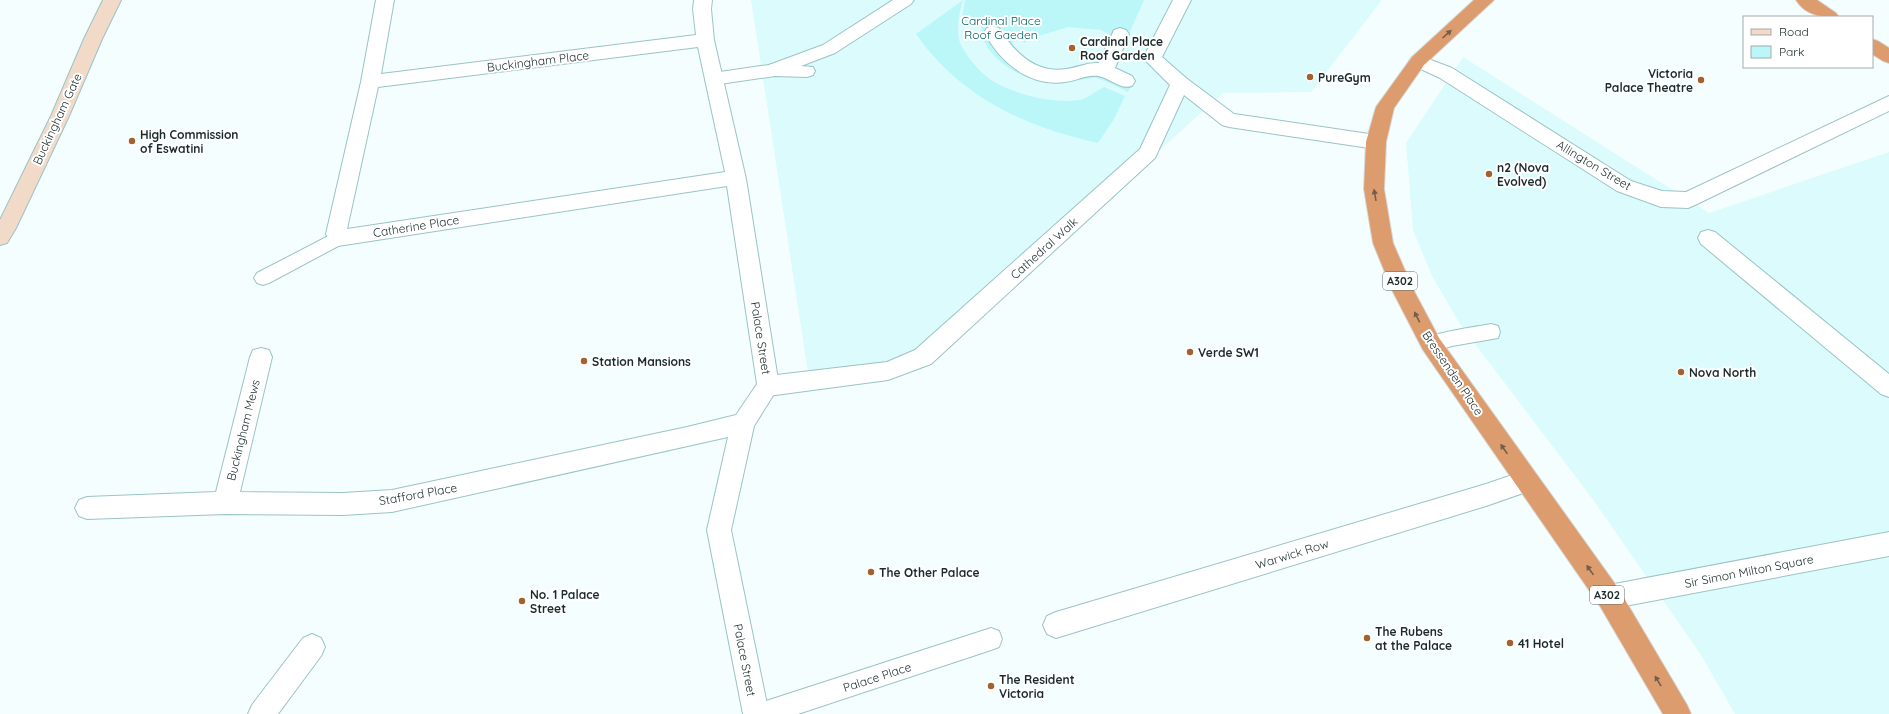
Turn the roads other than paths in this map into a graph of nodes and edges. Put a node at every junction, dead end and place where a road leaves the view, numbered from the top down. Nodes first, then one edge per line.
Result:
1 (112, 0) edge
2 (385, 0) edge
3 (703, 0) edge
4 (904, 0) edge
5 (1182, 0) edge
6 (1485, 0) edge
7 (1805, 0) edge
8 (1829, 16) edge
9 (993, 32) dead end
10 (1120, 34) dead end
11 (705, 40) junction
12 (1873, 46) edge
13 (1889, 57) edge
14 (1418, 61) junction
15 (775, 70) junction
16 (807, 71) dead end
17 (1105, 71) junction
18 (713, 80) junction
19 (1126, 81) dead end
20 (370, 82) junction
21 (1180, 83) junction
22 (1889, 103) edge
23 (1376, 142) junction
24 (736, 179) junction
25 (0, 237) edge
26 (338, 238) junction
27 (1708, 238) dead end
28 (263, 278) dead end
29 (1491, 332) dead end
30 (1431, 344) junction
31 (261, 357) dead end
32 (768, 386) junction
33 (1889, 387) edge
34 (743, 423) junction
35 (1527, 481) junction
36 (226, 502) junction
37 (87, 508) dead end
38 (1889, 544) edge
39 (1609, 598) junction
40 (1056, 625) dead end
41 (991, 639) dead end
42 (312, 647) dead end
43 (261, 714) edge
44 (756, 714) edge
45 (763, 714) edge
46 (1678, 714) edge

1 - 25 main road, Buckingham Gate
2 - 20 street
3 - 11 street, Palace Street
4 - 15 street
5 - 21 street
14 -> 6 highway, Bressenden Place / A302
7 - 8 highway
9 - 17 street
10 - 17 street
11 - 18 street, Palace Street
11 - 20 street, Buckingham Place
12 - 13 highway
14 - 22 street, Allington Street
14 - 23 highway, Bressenden Place / A302
15 - 16 lane
15 - 18 lane
17 - 19 street
18 - 24 street, Palace Street
20 - 26 street
21 - 23 street
21 - 32 street, Cathedral Walk
30 -> 23 highway, Bressenden Place / A302
24 - 26 street, Catherine Place
24 - 32 street, Palace Street
26 - 28 lane
27 - 33 street
29 - 30 lane
35 -> 30 highway, Bressenden Place / A302
31 - 36 street, Buckingham Mews
32 - 34 street, Palace Street
34 - 36 street, Stafford Place
34 - 44 street, Palace Street
39 -> 35 highway, Bressenden Place / A302
35 - 40 street, Warwick Row
36 - 37 street, Stafford Place
38 - 39 street, Sir Simon Milton Square
46 -> 39 highway, Bressenden Place / A302
41 - 45 lane, Palace Place
42 - 43 street

